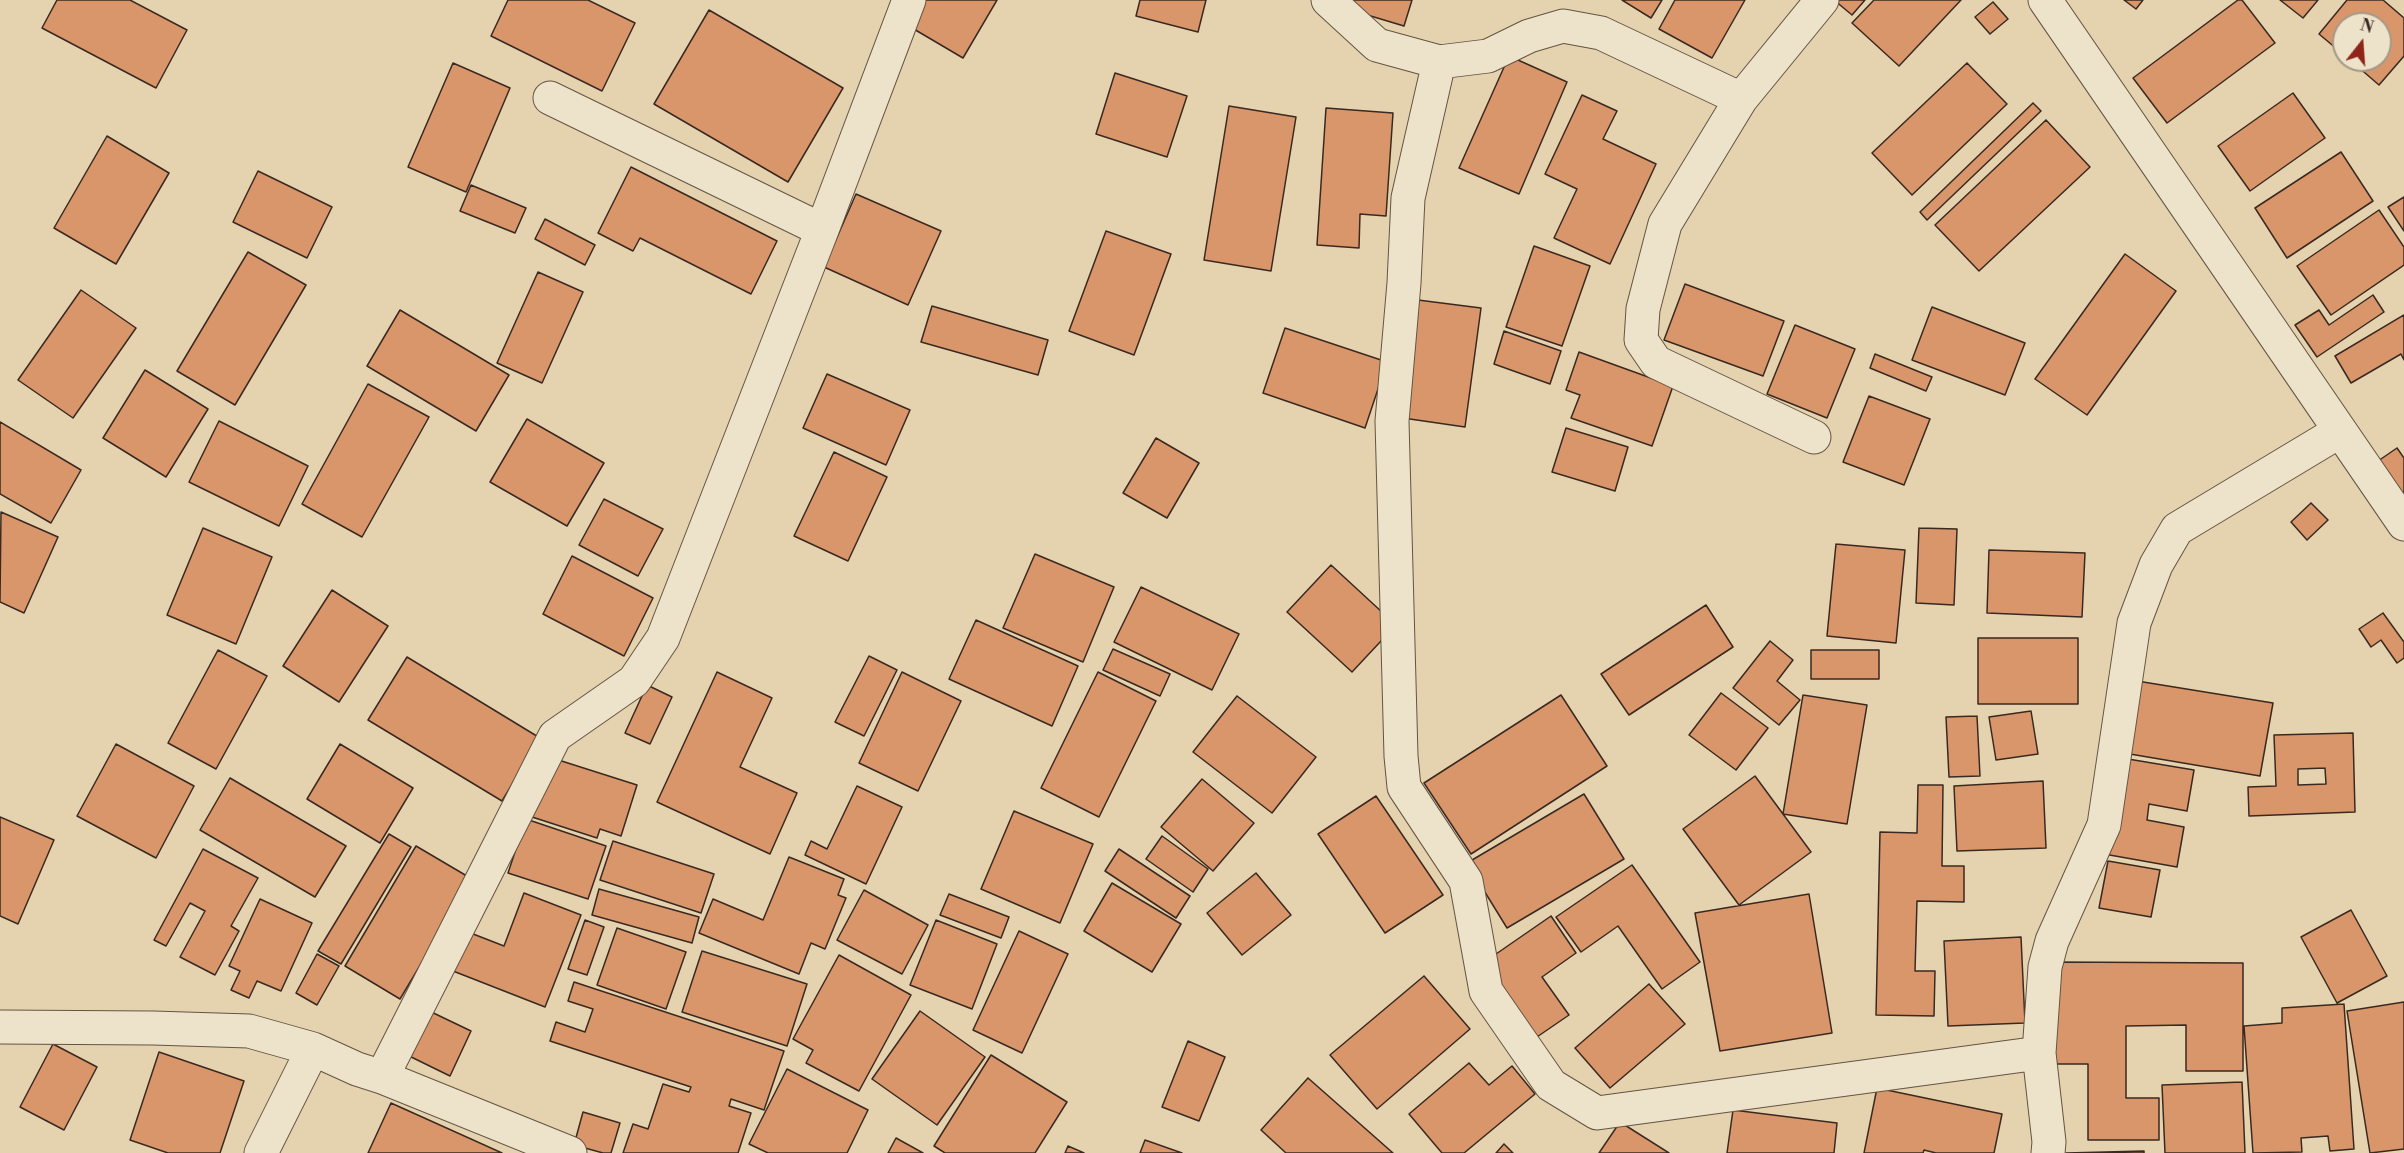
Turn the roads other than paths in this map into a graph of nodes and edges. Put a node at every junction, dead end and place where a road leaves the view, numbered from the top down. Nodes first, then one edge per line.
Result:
1 (909, 0) edge
2 (1329, 0) edge
3 (1821, 0) edge
4 (2045, 0) edge
5 (1439, 62) junction
6 (550, 98) dead end
7 (1741, 99) junction
8 (822, 230) junction
9 (2340, 431) junction
10 (1814, 437) dead end
11 (2404, 524) edge
12 (0, 1027) edge
13 (313, 1049) junction
14 (2039, 1053) junction
15 (382, 1077) junction
16 (261, 1153) edge
17 (570, 1153) edge
18 (2048, 1153) edge

1 - 8 street
2 - 5 street
3 - 7 street
4 - 9 street
5 - 7 street
5 - 14 street
6 - 8 street
7 - 10 street
8 - 15 street
9 - 11 street
9 - 14 street
12 - 13 street
13 - 15 street
13 - 16 street
14 - 18 street
15 - 17 street

